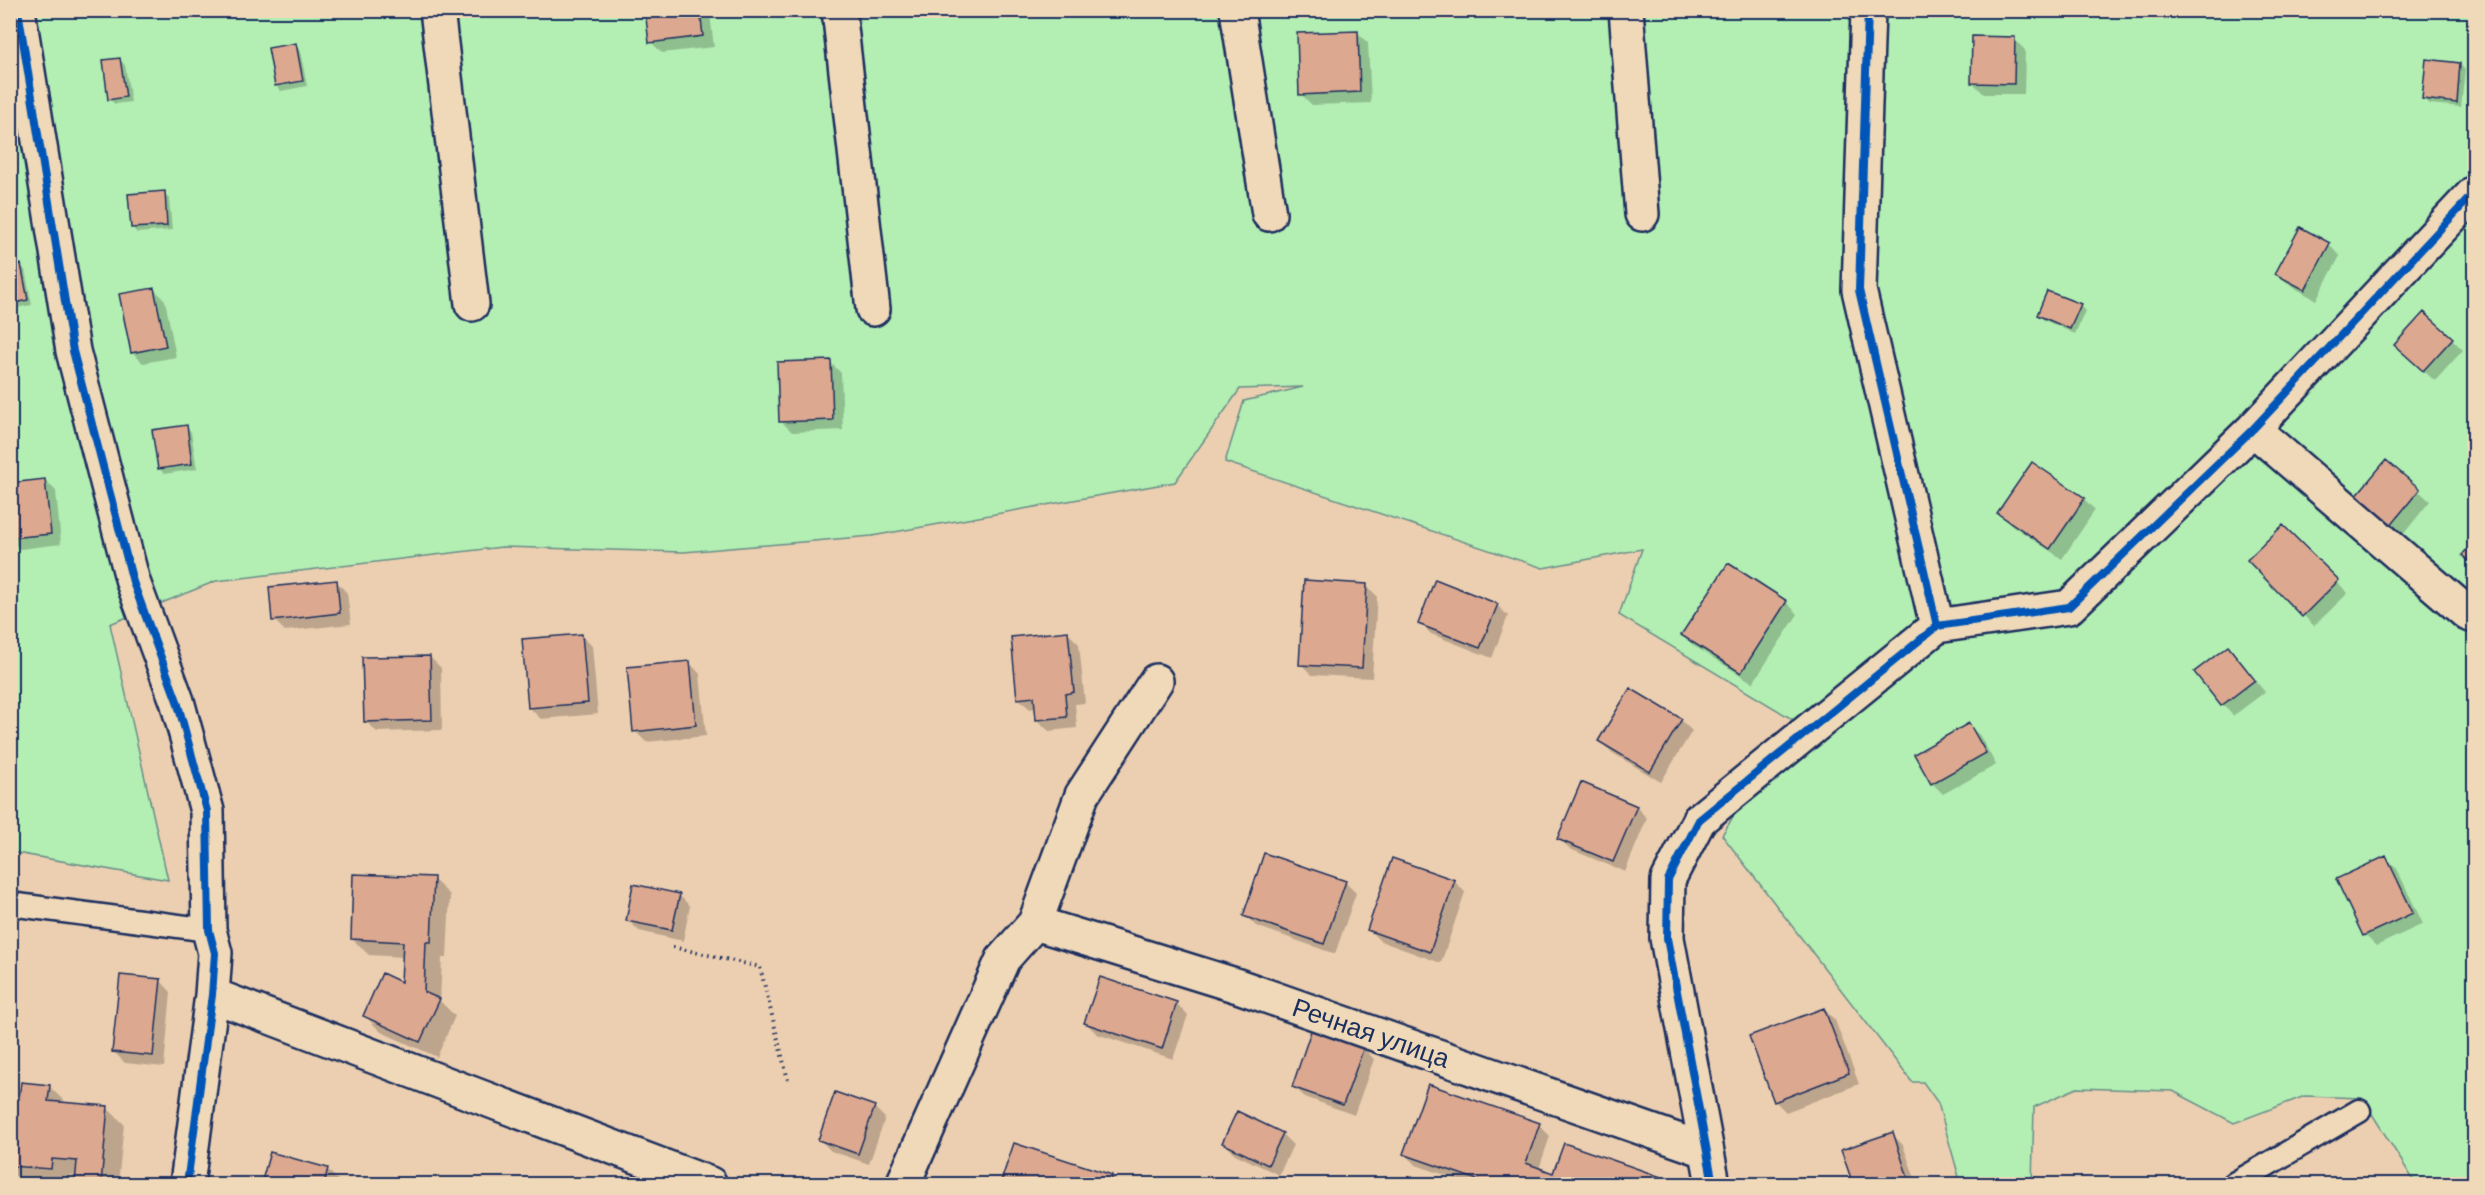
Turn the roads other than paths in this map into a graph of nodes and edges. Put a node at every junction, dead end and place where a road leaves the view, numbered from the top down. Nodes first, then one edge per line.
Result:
1 (18, 10) edge
2 (437, 10) edge
3 (839, 10) edge
4 (1237, 10) edge
5 (1626, 10) edge
6 (1869, 10) edge
7 (2475, 193) edge
8 (1269, 214) dead end
9 (1642, 214) dead end
10 (472, 304) dead end
11 (873, 309) dead end
12 (2253, 429) junction
13 (2475, 616) edge
14 (1937, 626) junction
15 (1156, 681) dead end
16 (10, 904) edge
17 (1035, 923) junction
18 (209, 930) junction
19 (212, 996) junction
20 (2359, 1111) dead end
21 (1705, 1150) junction
22 (187, 1185) edge
23 (710, 1185) edge
24 (903, 1185) edge
25 (1713, 1185) edge
26 (2234, 1185) edge

1 - 18 street
2 - 10 street
3 - 11 street
4 - 8 street
5 - 9 street
6 - 14 street
7 - 12 street
12 - 13 street
12 - 14 street
14 - 21 street
15 - 17 street
16 - 18 lane
17 - 21 street, Речная улица
17 - 24 street
18 - 19 street
19 - 22 street
19 - 23 street
20 - 26 lane
21 - 25 street

